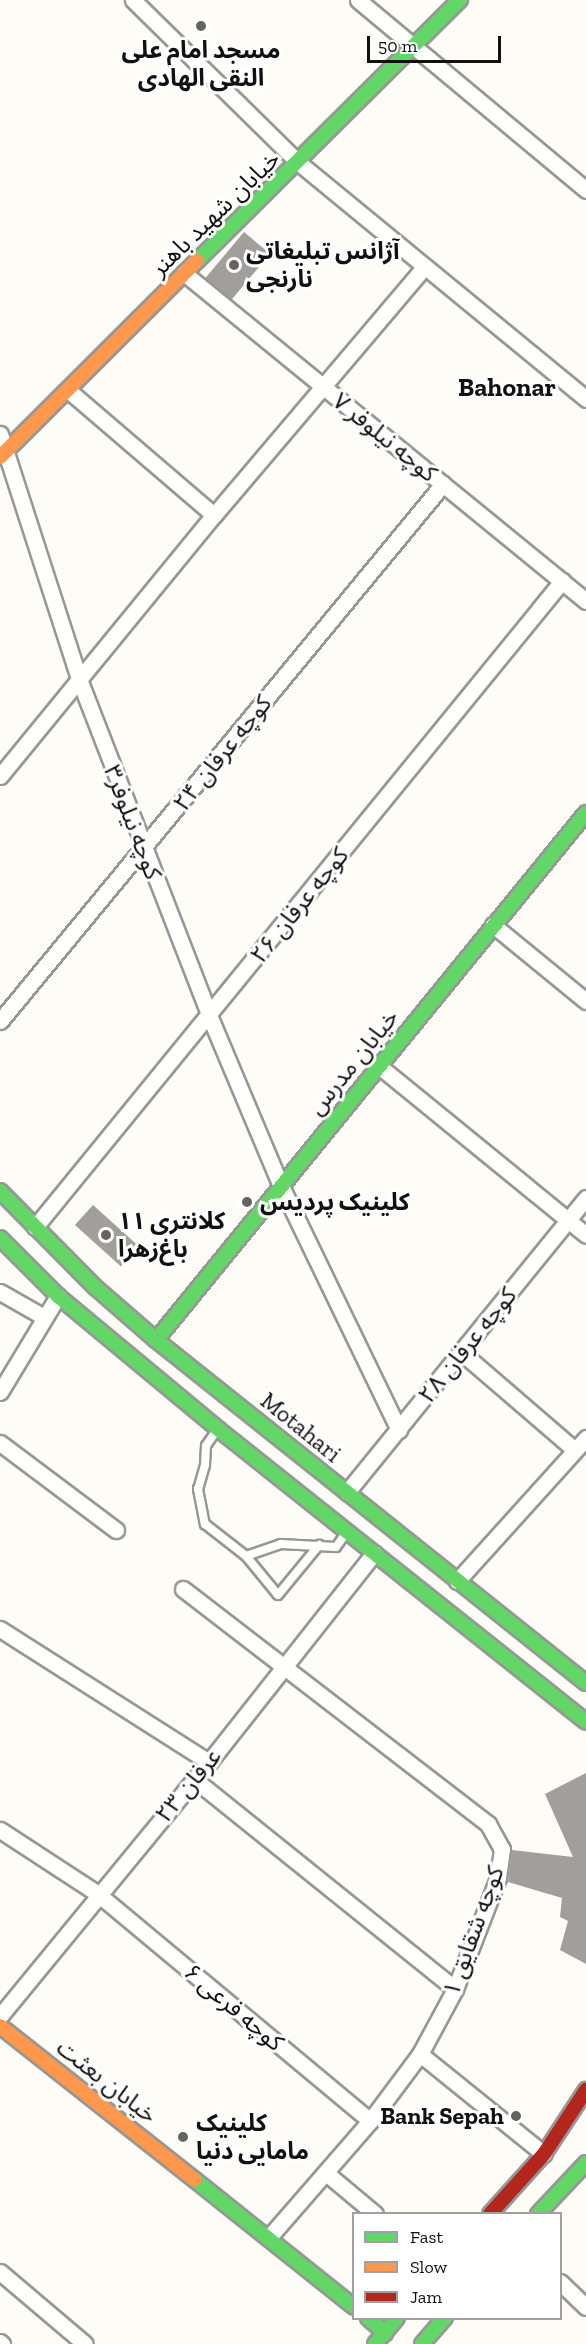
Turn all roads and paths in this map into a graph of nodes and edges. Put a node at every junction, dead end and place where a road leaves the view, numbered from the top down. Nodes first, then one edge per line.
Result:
1 (133, 0) edge
2 (358, 0) edge
3 (460, 0) edge
4 (414, 47) junction
5 (299, 163) junction
6 (586, 190) edge
7 (424, 267) junction
8 (184, 273) junction
9 (322, 386) junction
10 (68, 390) junction
11 (586, 399) edge
12 (0, 434) edge
13 (3, 454) edge
14 (443, 484) junction
15 (214, 515) junction
16 (562, 581) junction
17 (586, 601) edge
18 (79, 679) junction
19 (0, 776) edge
20 (586, 813) edge
21 (143, 849) junction
22 (493, 925) junction
23 (586, 1002) edge
24 (209, 1015) junction
25 (0, 1021) edge
26 (379, 1066) junction
27 (281, 1186) junction
28 (0, 1191) edge
29 (586, 1198) edge
30 (568, 1220) junction
31 (35, 1227) junction
32 (586, 1235) edge
33 (0, 1238) edge
34 (0, 1292) edge
35 (58, 1296) junction
36 (44, 1317) junction
37 (156, 1340) junction
38 (461, 1352) junction
39 (0, 1392) edge
40 (218, 1429) junction
41 (399, 1430) junction
42 (586, 1438) edge
43 (0, 1443) edge
44 (575, 1450) junction
45 (347, 1492) junction
46 (116, 1530) dead end
47 (347, 1532) junction
48 (319, 1545) junction
49 (374, 1553) junction
50 (246, 1556) junction
51 (457, 1581) junction
52 (183, 1589) dead end
53 (0, 1629) edge
54 (284, 1666) junction
55 (586, 1683) edge
56 (586, 1722) edge
57 (209, 1762) junction
58 (194, 1779) junction
59 (0, 1830) edge
60 (98, 1894) junction
61 (455, 1989) junction
62 (0, 2016) edge
63 (0, 2026) edge
64 (420, 2054) junction
65 (586, 2090) edge
66 (370, 2121) junction
67 (544, 2154) junction
68 (586, 2163) edge
69 (326, 2173) junction
70 (373, 2212) edge
71 (492, 2212) edge
72 (540, 2212) edge
73 (269, 2237) junction
74 (0, 2272) edge
75 (562, 2283) edge
76 (352, 2305) edge
77 (586, 2307) edge
78 (369, 2320) edge
79 (396, 2320) edge
80 (444, 2320) edge
81 (385, 2333) junction
82 (86, 2344) edge
83 (375, 2344) edge
84 (422, 2344) edge

1 - 5 street
2 - 4 street
3 - 4 street, خیابان شهید باهنر
4 - 5 street, خیابان شهید باهنر
4 - 6 street
5 - 7 street
5 - 8 street, خیابان شهید باهنر
7 - 9 street
7 - 11 street
8 - 9 street, کوچه نیلوفر ۷
8 - 10 street, خیابان شهید باهنر
9 - 14 street, کوچه نیلوفر ۷
9 - 15 street
10 - 13 street, خیابان شهید باهنر
10 - 15 street
12 - 13 street, کوچه نیلوفر۳
13 - 18 street, کوچه نیلوفر۳
14 - 16 street, کوچه نیلوفر ۷
14 - 21 street, کوچه عرفان ۲۴
15 - 18 street
16 - 17 street, کوچه نیلوفر ۷
16 - 24 street, کوچه عرفان ۲۶
18 - 19 street
18 - 21 street, کوچه نیلوفر۳
20 - 22 street, خیابان مدرس
21 - 24 street, کوچه نیلوفر۳
21 - 25 street, کوچه عرفان ۲۴
22 - 23 street
22 - 26 street, خیابان مدرس
24 - 27 street, کوچه نیلوفر۳
24 - 31 street, کوچه عرفان ۲۶
26 - 27 street, خیابان مدرس
26 - 30 street
27 - 37 street, خیابان مدرس
27 - 41 street, کوچه نیلوفر۳
28 - 31 street, Motahari
29 - 30 street, کوچه عرفان ۲۸
30 - 32 street
30 - 38 street, کوچه عرفان ۲۸
31 - 37 street, Motahari
33 - 35 street
34 - 36 street
35 - 36 street
35 - 40 street
36 - 39 street
37 - 45 street, Motahari
38 - 41 street, کوچه عرفان ۲۸
38 - 44 street
40 - 47 street
40 - 50 lane
41 - 45 street, کوچه عرفان ۲۸
42 - 44 street
43 - 46 street
44 - 51 street
45 - 51 street, Motahari
47 - 48 lane
47 - 49 street
48 - 50 lane
48 - 50 lane
49 - 54 street, عرفان ۲۳
49 - 56 street
51 - 55 street, Motahari
52 - 54 street, کوچه شقایق ۱
53 - 57 street
54 - 57 street, عرفان ۲۳
54 - 61 street, کوچه شقایق ۱
57 - 58 street, عرفان ۲۳
58 - 60 street, عرفان ۲۳
58 - 61 street
59 - 60 street, کوچه فرعی ۶
60 - 62 street, عرفان ۲۳
60 - 66 street, کوچه فرعی ۶
61 - 64 street, کوچه شقایق ۱
63 - 73 street, خیابان بعثت
64 - 66 street, کوچه شقایق ۱
64 - 67 street
65 - 67 street
66 - 69 street, کوچه شقایق ۱
67 - 71 street
68 - 72 street
69 - 70 street
69 - 73 street, کوچه شقایق ۱
73 - 76 street, خیابان بعثت
74 - 82 street
75 - 77 street
78 - 81 street
79 - 81 street
80 - 84 street
81 - 83 street

